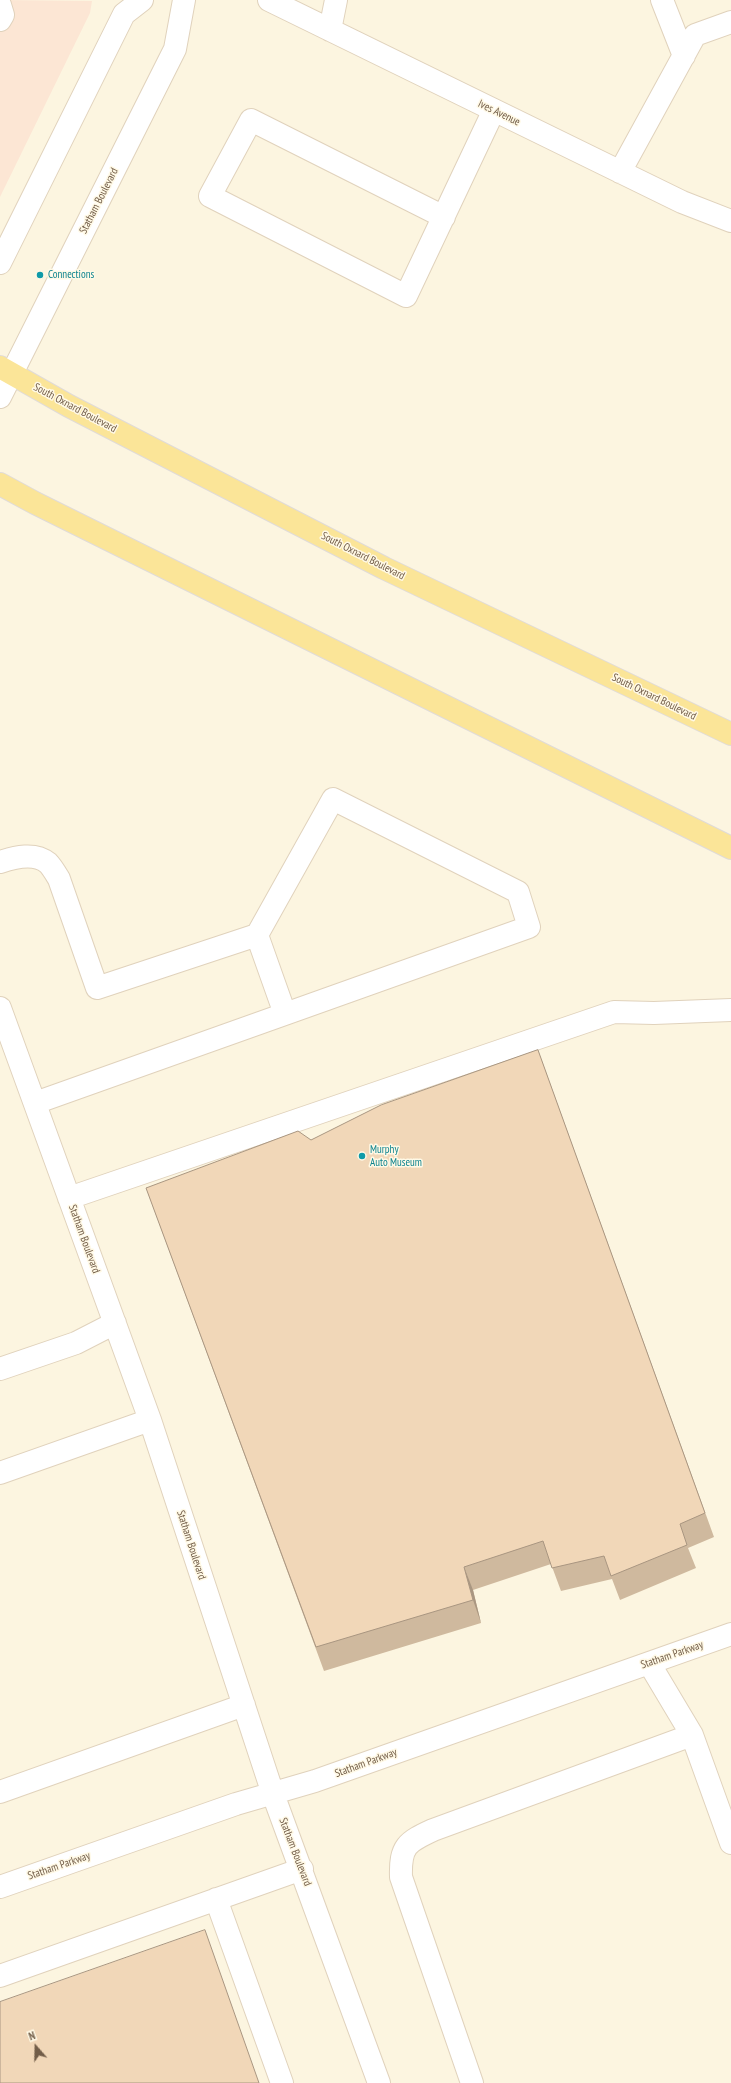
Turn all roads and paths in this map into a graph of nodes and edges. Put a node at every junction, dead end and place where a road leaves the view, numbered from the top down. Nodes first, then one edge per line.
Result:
1 (142, 0) edge
2 (184, 0) edge
3 (269, 0) edge
4 (336, 0) edge
5 (662, 0) edge
6 (0, 5) edge
7 (0, 20) edge
8 (731, 22) edge
9 (330, 30) junction
10 (684, 56) junction
11 (494, 110) junction
12 (620, 172) junction
13 (444, 217) junction
14 (731, 221) edge
15 (0, 263) edge
16 (6, 371) edge
17 (0, 397) edge
18 (0, 484) edge
19 (731, 734) edge
20 (731, 848) edge
21 (0, 862) edge
22 (257, 935) junction
23 (0, 1008) edge
24 (731, 1010) edge
25 (285, 1014) junction
26 (35, 1103) junction
27 (69, 1198) junction
28 (115, 1323) junction
29 (0, 1369) edge
30 (150, 1420) junction
31 (0, 1473) edge
32 (731, 1634) edge
33 (649, 1663) junction
34 (244, 1705) junction
35 (692, 1735) junction
36 (0, 1792) edge
37 (273, 1794) junction
38 (731, 1843) edge
39 (302, 1869) junction
40 (0, 1887) edge
41 (216, 1899) junction
42 (0, 1976) edge
43 (282, 2083) edge
44 (379, 2083) edge
45 (472, 2083) edge

1 - 15 street
2 - 16 street, Statham Boulevard
3 - 9 street, Ives Avenue
4 - 9 street
5 - 10 street
6 - 7 street
8 - 10 street
9 - 11 street, Ives Avenue
10 - 12 street
11 - 12 street, Ives Avenue
11 - 13 street
12 - 14 street, Ives Avenue
13 - 13 street
16 - 17 street, Statham Boulevard
16 - 19 main road, South Oxnard Boulevard
18 - 20 main road
21 - 22 street
22 - 25 street
22 - 25 street
23 - 26 street, Statham Boulevard
24 - 27 street
25 - 26 street
26 - 27 street, Statham Boulevard
27 - 28 street, Statham Boulevard
28 - 29 street
28 - 30 street, Statham Boulevard
30 - 31 street
30 - 34 street, Statham Boulevard
32 - 33 street, Statham Parkway
33 - 35 street
33 - 37 street, Statham Parkway
34 - 36 street
34 - 37 street, Statham Boulevard
35 - 38 street
35 - 45 street
37 - 39 street, Statham Boulevard
37 - 40 street, Statham Parkway
39 - 41 street
39 - 44 street, Statham Boulevard
41 - 42 street
41 - 43 street

